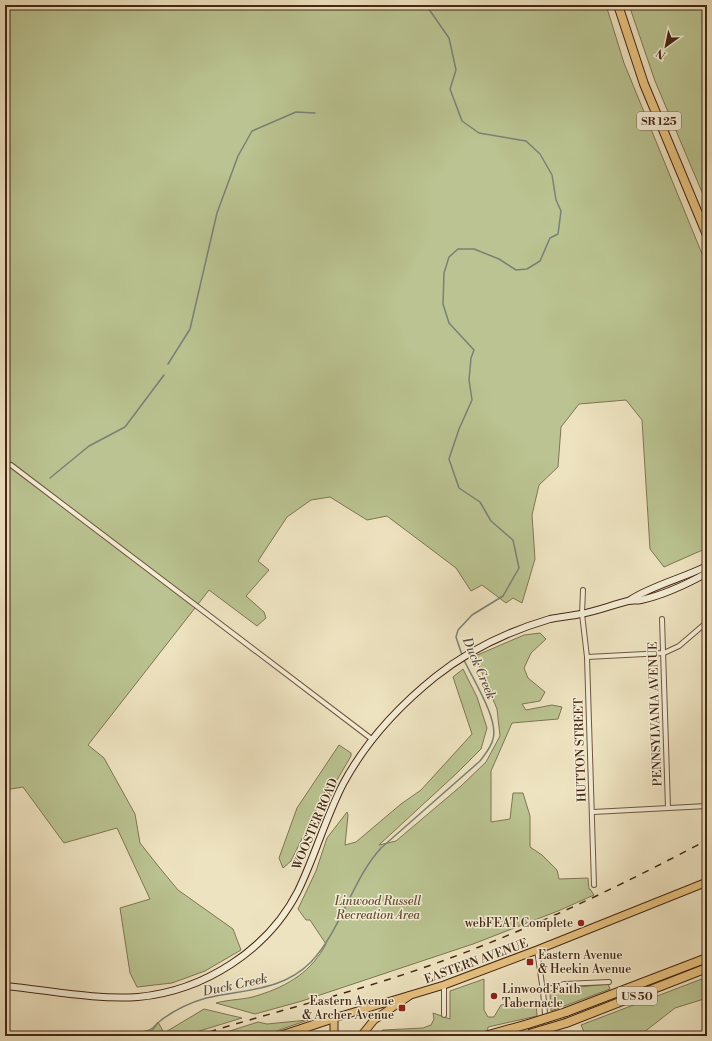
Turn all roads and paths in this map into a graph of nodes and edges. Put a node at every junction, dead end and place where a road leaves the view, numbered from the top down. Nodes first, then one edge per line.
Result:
1 (618, 5) edge
2 (707, 235) edge
3 (10, 465) dead end
4 (707, 566) edge
5 (707, 573) edge
6 (707, 579) edge
7 (686, 584) junction
8 (582, 590) dead end
9 (630, 600) junction
10 (582, 614) junction
11 (662, 619) dead end
12 (707, 622) edge
13 (664, 653) junction
14 (587, 657) junction
15 (373, 740) junction
16 (707, 806) edge
17 (668, 808) junction
18 (592, 812) junction
19 (707, 882) edge
20 (594, 885) dead end
21 (537, 950) junction
22 (707, 958) edge
23 (707, 968) edge
24 (609, 982) dead end
25 (444, 985) junction
26 (5, 986) edge
27 (543, 991) junction
28 (409, 996) junction
29 (444, 1014) dead end
30 (334, 1018) junction
31 (526, 1035) edge
32 (280, 1036) edge
33 (334, 1036) edge
34 (361, 1036) edge
35 (485, 1036) edge
36 (547, 1036) edge

1 - 2 highway, SR 125
3 - 15 street
4 - 9 street, WOOSTER ROAD
5 - 7 street, WOOSTER ROAD
6 - 7 street
7 - 9 street, WOOSTER ROAD
8 - 10 street
9 - 10 street, WOOSTER ROAD
10 - 14 street, HUTTON STREET
10 - 15 street, WOOSTER ROAD
11 - 13 street, PENNSYLVANIA AVENUE
12 - 13 street
13 - 14 street
13 - 17 street, PENNSYLVANIA AVENUE
14 - 18 street, HUTTON STREET
15 - 26 street, WOOSTER ROAD
16 - 17 street
17 - 18 street
18 - 20 street, HUTTON STREET
19 - 21 main road, EASTERN AVENUE
21 - 25 main road, EASTERN AVENUE
21 - 27 street
22 - 35 highway, US 50, bridge
23 - 31 highway, US 50, bridge
24 - 27 street
25 - 28 main road, EASTERN AVENUE
25 - 29 street
27 - 36 street
28 - 30 main road
28 - 34 main road
30 - 32 highway
30 - 33 main road

